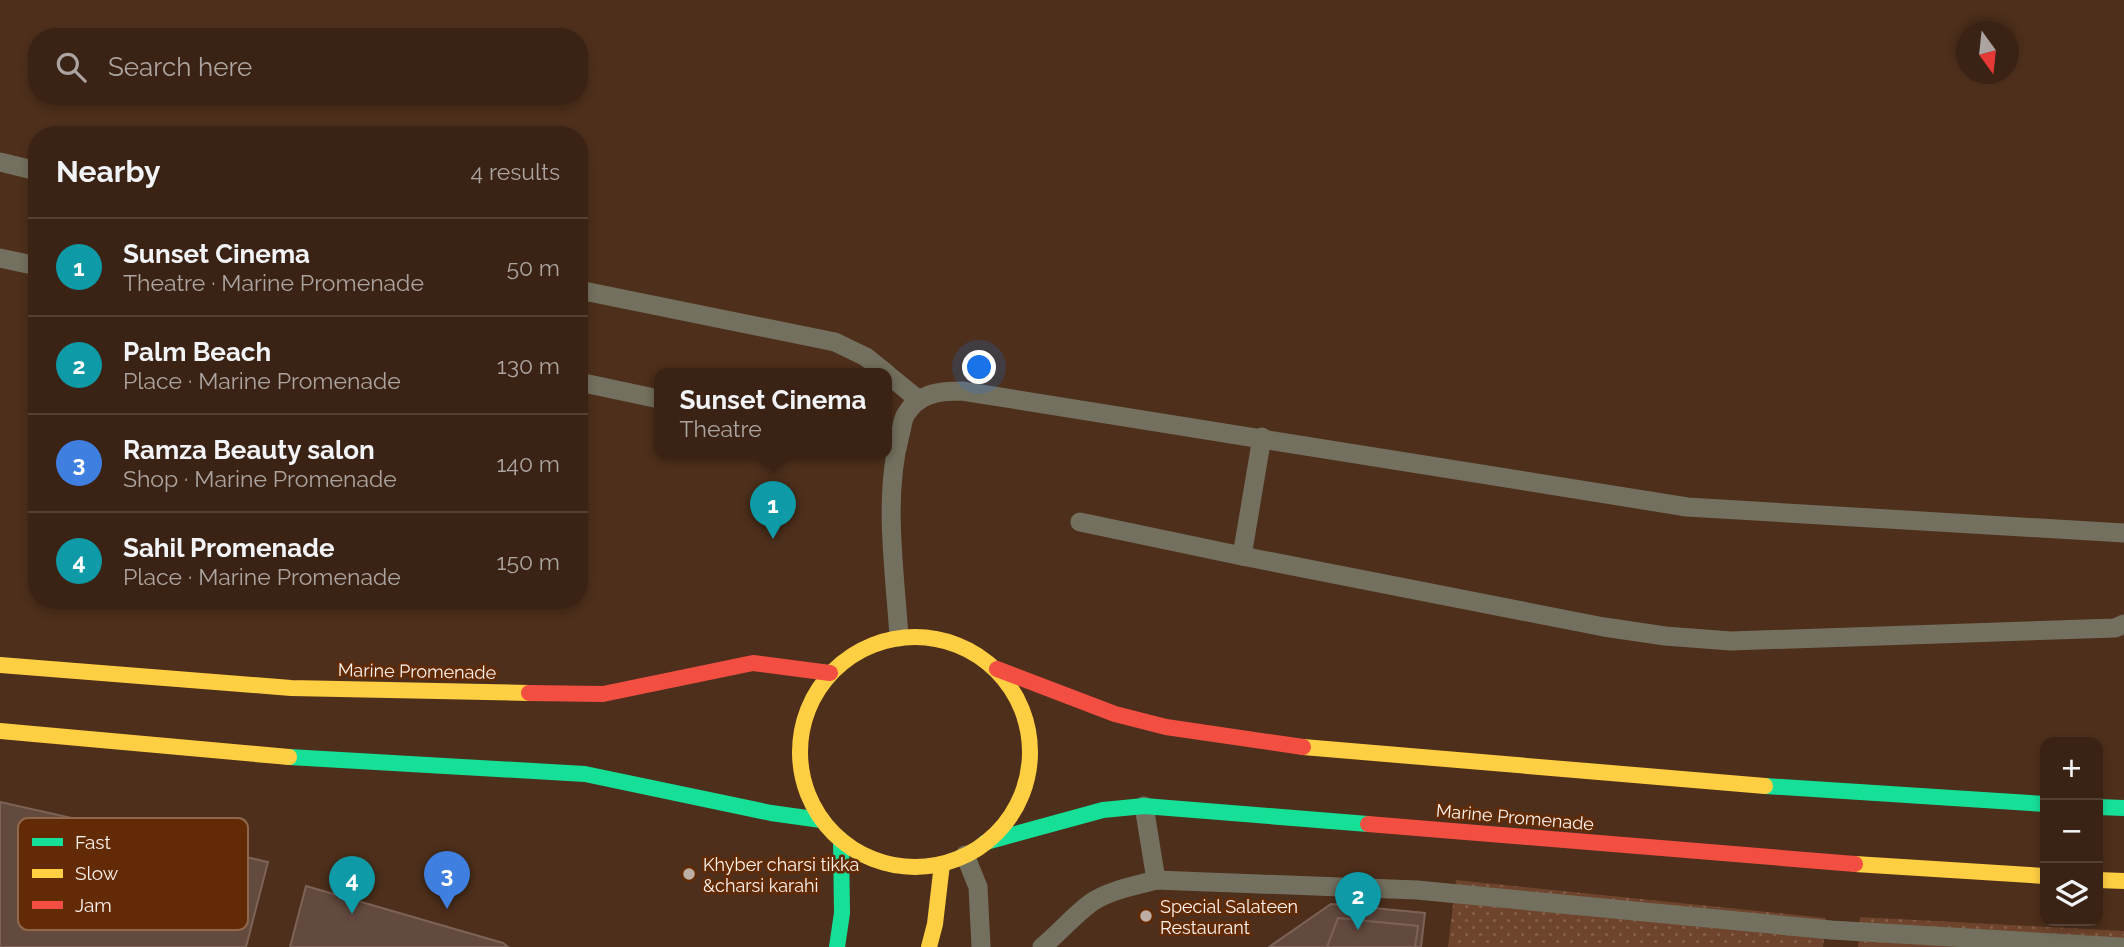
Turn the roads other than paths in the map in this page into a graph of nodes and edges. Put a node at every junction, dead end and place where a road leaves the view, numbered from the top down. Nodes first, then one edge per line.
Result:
1 (0, 162) edge
2 (28, 169) edge
3 (0, 258) edge
4 (28, 264) edge
5 (588, 292) edge
6 (880, 368) edge
7 (892, 378) edge
8 (588, 384) edge
9 (654, 398) edge
10 (919, 400) junction
11 (1262, 437) junction
12 (892, 447) edge
13 (891, 459) edge
14 (1080, 522) dead end
15 (2124, 533) edge
16 (1242, 556) junction
17 (2124, 624) edge
18 (899, 637) junction
19 (0, 665) edge
20 (997, 670) junction
21 (830, 673) junction
22 (0, 731) edge
23 (2040, 804) edge
24 (1144, 806) junction
25 (2103, 807) edge
26 (2124, 808) edge
27 (821, 820) junction
28 (841, 840) junction
29 (986, 842) junction
30 (965, 855) junction
31 (942, 864) junction
32 (2040, 876) edge
33 (1156, 880) junction
34 (2103, 880) edge
35 (2124, 881) edge
36 (837, 947) edge
37 (929, 947) edge
38 (981, 947) edge
39 (1042, 947) edge
40 (2122, 947) edge

1 - 2 lane
3 - 4 lane
5 - 6 lane
7 - 10 lane
8 - 9 lane
10 - 11 lane
10 - 12 lane
11 - 15 lane
11 - 16 lane
13 - 18 lane
14 - 16 lane
16 - 17 lane
18 - 20 main road
18 - 21 main road
19 - 21 main road, Marine Promenade
20 - 23 main road
20 - 29 main road
21 - 27 main road
22 - 27 main road
24 - 29 main road, Marine Promenade
24 - 32 main road, Marine Promenade
24 - 33 lane
25 - 26 main road
27 - 28 main road
28 - 31 main road
28 - 36 main road
29 - 30 main road
30 - 31 main road
30 - 38 lane
31 - 37 main road
33 - 39 lane
33 - 40 lane
34 - 35 main road

